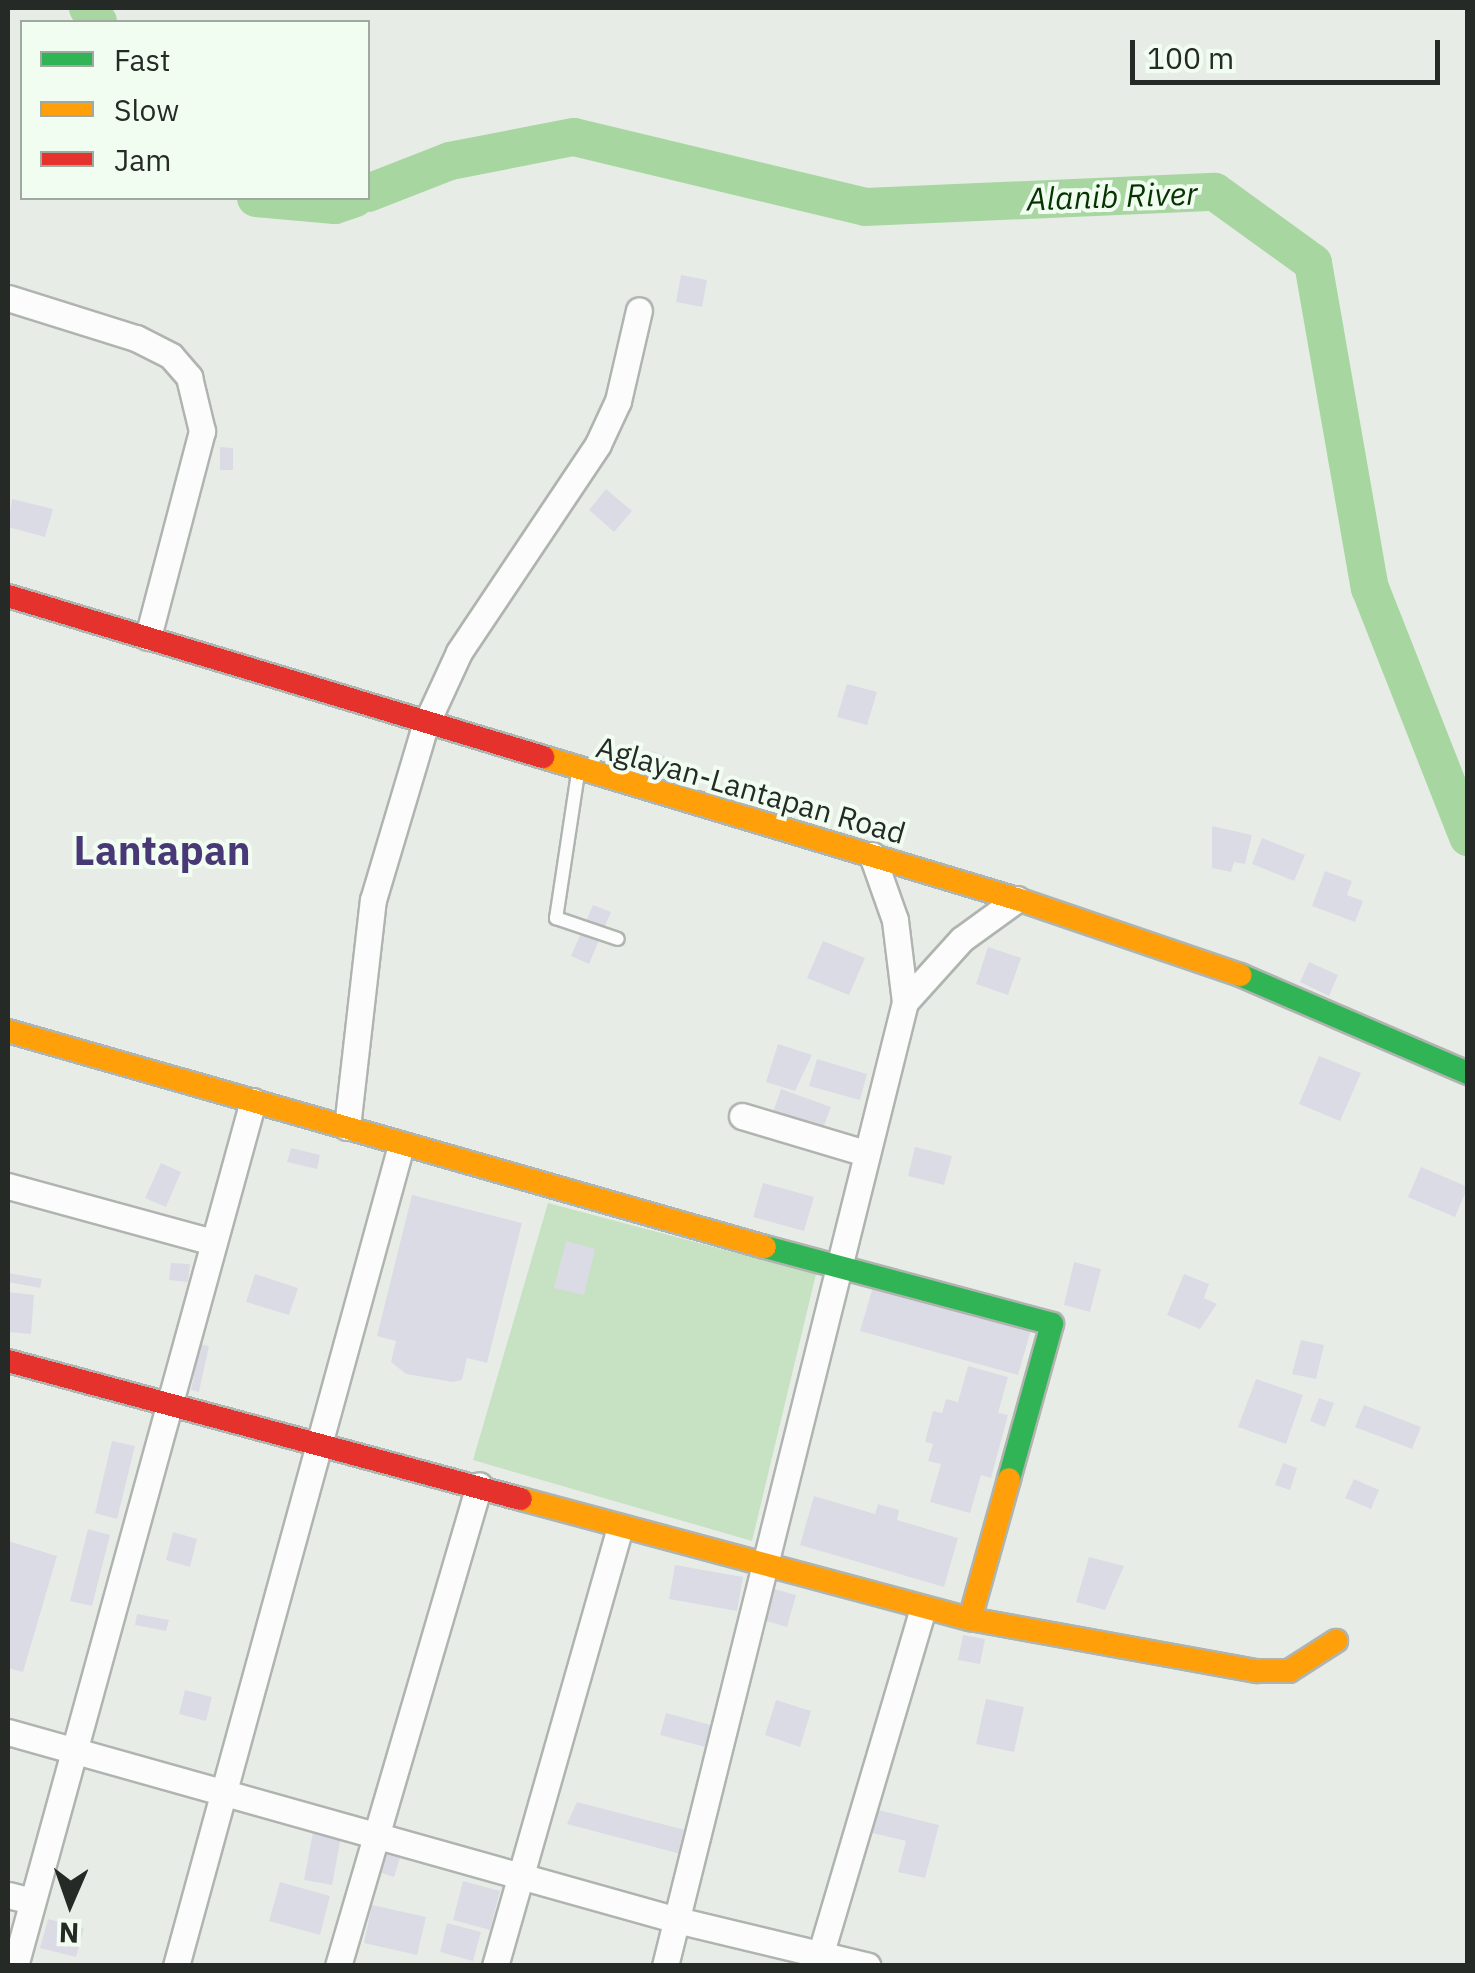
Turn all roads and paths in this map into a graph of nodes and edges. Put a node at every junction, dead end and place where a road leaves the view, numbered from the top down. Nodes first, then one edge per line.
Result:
1 (8, 298) edge
2 (639, 310) dead end
3 (8, 596) edge
4 (148, 637) junction
5 (425, 726) junction
6 (578, 772) junction
7 (872, 855) junction
8 (1017, 899) junction
9 (618, 939) dead end
10 (906, 1002) junction
11 (8, 1030) edge
12 (1468, 1073) edge
13 (253, 1101) junction
14 (742, 1116) dead end
15 (348, 1127) junction
16 (400, 1148) junction
17 (865, 1153) junction
18 (8, 1186) edge
19 (213, 1242) junction
20 (836, 1269) junction
21 (8, 1362) edge
22 (168, 1400) junction
23 (322, 1441) junction
24 (479, 1484) junction
25 (620, 1527) junction
26 (769, 1563) junction
27 (923, 1608) junction
28 (970, 1619) junction
29 (1336, 1640) dead end
30 (8, 1732) edge
31 (72, 1749) junction
32 (223, 1792) junction
33 (371, 1835) junction
34 (520, 1875) junction
35 (20, 1898) edge
36 (677, 1920) junction
37 (818, 1962) edge
38 (15, 1966) edge
39 (176, 1966) edge
40 (338, 1966) edge
41 (495, 1966) edge
42 (665, 1966) edge
43 (868, 1966) edge

1 - 4 street
2 - 5 street
3 - 4 street, Aglayan-Lantapan Road
4 - 5 street, Aglayan-Lantapan Road
5 - 6 street, Aglayan-Lantapan Road
5 - 15 street
6 - 7 street, Aglayan-Lantapan Road
6 - 9 lane
7 - 8 street, Aglayan-Lantapan Road
7 - 10 street
8 - 10 street
8 - 12 street, Aglayan-Lantapan Road
10 - 17 street
11 - 13 street
13 - 15 street
13 - 19 street
14 - 17 street
15 - 16 street
16 - 20 street
16 - 23 street
17 - 20 street
18 - 19 street
19 - 22 street
20 - 26 street
20 - 28 street
21 - 22 street
22 - 23 street
22 - 31 street
23 - 24 street
23 - 32 street
24 - 25 street
24 - 33 street
25 - 26 street
25 - 34 street
26 - 27 street
26 - 36 street
27 - 28 street
27 - 37 street
28 - 29 street
30 - 31 street
31 - 32 street
31 - 35 street
32 - 33 street
32 - 39 street
33 - 34 street
33 - 40 street
34 - 36 street
34 - 41 street
35 - 38 street
36 - 37 street
36 - 42 street
37 - 43 street

